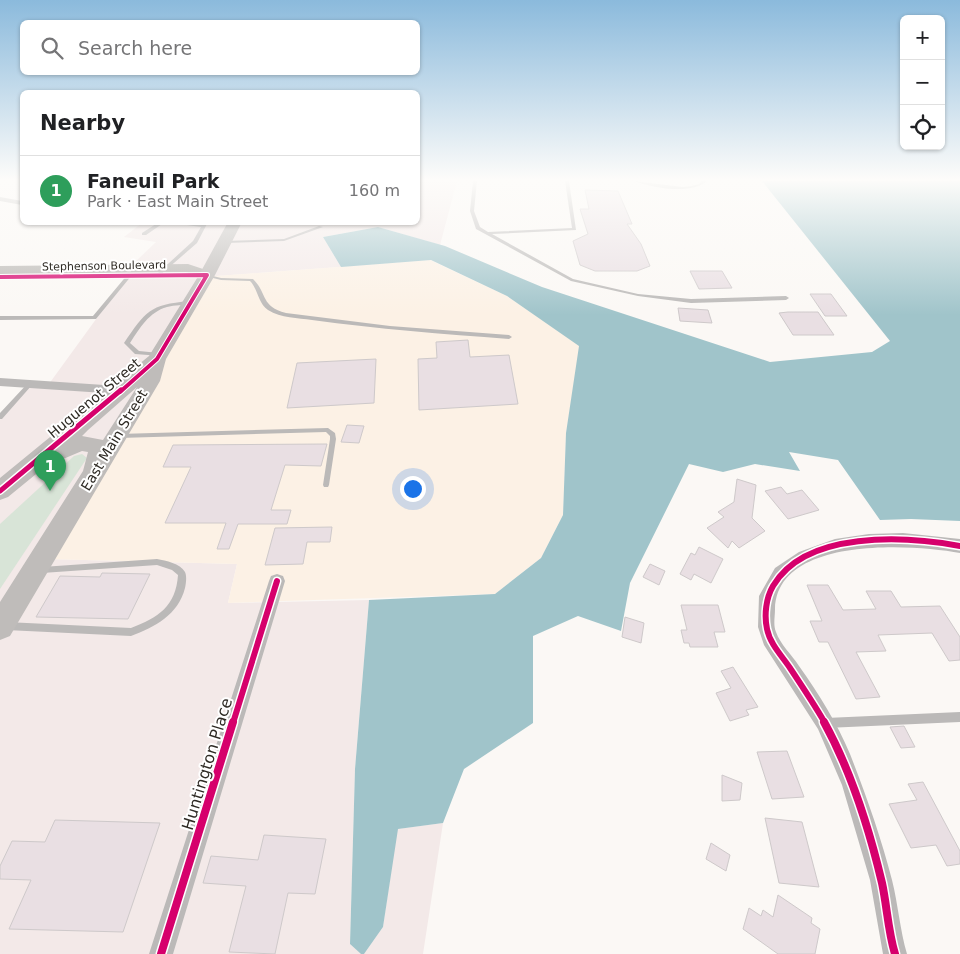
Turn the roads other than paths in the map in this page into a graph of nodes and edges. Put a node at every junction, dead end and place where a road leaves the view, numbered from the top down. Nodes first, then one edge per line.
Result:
1 (157, 226) edge
2 (204, 226) edge
3 (233, 226) edge
4 (477, 226) edge
5 (573, 226) edge
6 (320, 227) dead end
7 (488, 233) junction
8 (144, 234) dead end
9 (225, 242) junction
10 (0, 270) edge
11 (162, 272) junction
12 (130, 275) junction
13 (208, 275) junction
14 (0, 277) edge
15 (786, 298) dead end
16 (190, 303) junction
17 (0, 318) edge
18 (510, 337) dead end
19 (158, 357) junction
20 (0, 382) edge
21 (30, 384) junction
22 (119, 390) junction
23 (0, 417) edge
24 (116, 436) junction
25 (26, 469) junction
26 (94, 472) junction
27 (326, 485) dead end
28 (0, 492) edge
29 (960, 546) edge
30 (34, 570) junction
31 (276, 581) dead end
32 (0, 626) edge
33 (960, 717) edge
34 (823, 723) junction
35 (161, 954) edge
36 (895, 954) edge

1 - 8 lane
2 - 11 lane
3 - 9 main road, East Main Street
4 - 7 lane
5 - 7 lane
6 - 9 lane
7 - 15 lane
9 - 13 main road, East Main Street
10 - 11 street, Stephenson Boulevard
11 - 12 street, Stephenson Boulevard
11 - 13 street, Stephenson Boulevard
12 - 14 street, Stephenson Boulevard
12 - 17 lane
13 - 16 main road, East Main Street
13 - 18 lane
16 - 19 main road, East Main Street
16 - 19 lane
19 - 22 main road, Huguenot Street
19 - 24 main road, East Main Street
20 - 21 street
21 - 22 street
21 - 23 lane
22 - 25 main road, Huguenot Street
24 - 26 main road, East Main Street
24 - 27 lane
25 - 26 main road
25 - 28 main road, Huguenot Street
26 - 30 main road, East Main Street
29 - 34 street
30 - 32 main road, East Main Street
30 - 32 lane
31 - 35 street, Huntington Place
33 - 34 lane
34 - 36 street

